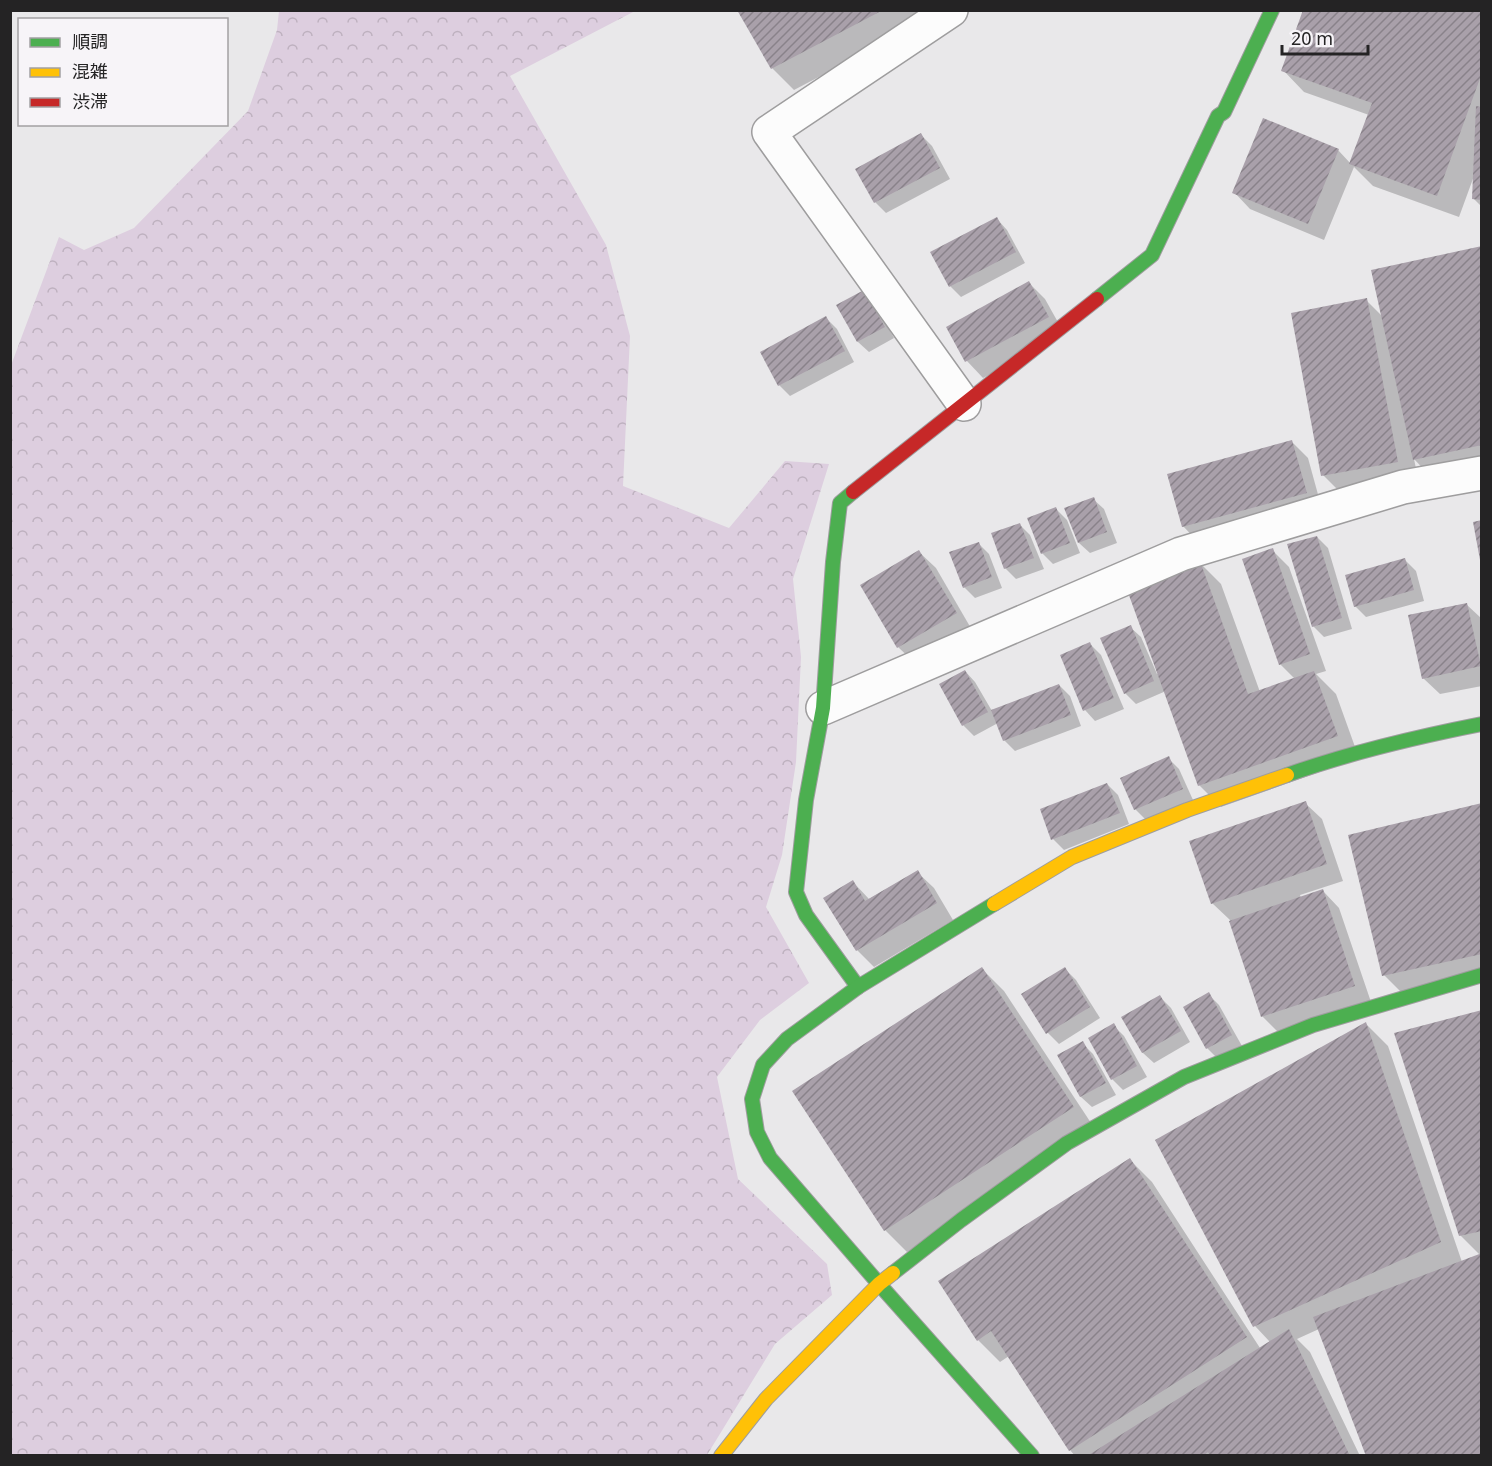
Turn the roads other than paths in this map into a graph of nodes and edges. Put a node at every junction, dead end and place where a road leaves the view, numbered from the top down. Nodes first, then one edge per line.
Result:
1 (951, 10) edge
2 (1272, 10) edge
3 (964, 404) junction
4 (1482, 473) edge
5 (823, 708) junction
6 (1482, 724) edge
7 (1482, 975) edge
8 (858, 987) junction
9 (879, 1284) junction
10 (721, 1455) edge
11 (1032, 1455) edge

1 - 3 street
2 - 3 street
3 - 5 street
4 - 5 street
5 - 8 street
6 - 8 street
7 - 9 street
8 - 9 street
9 - 10 street
9 - 11 street

